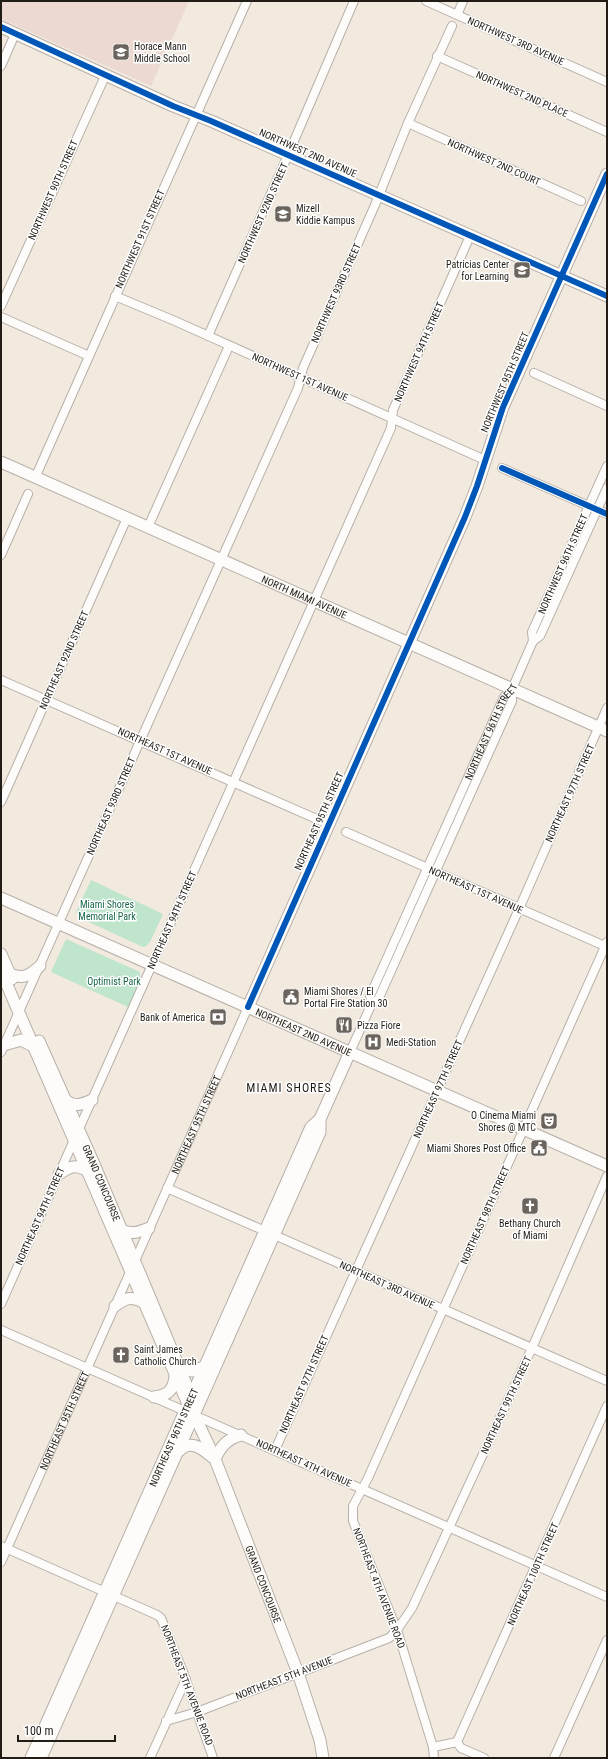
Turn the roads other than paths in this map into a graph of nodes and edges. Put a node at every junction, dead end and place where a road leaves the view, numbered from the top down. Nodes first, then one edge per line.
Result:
1 (247, 1) edge
2 (354, 1) edge
3 (426, 1) edge
4 (463, 1) edge
5 (457, 15) junction
6 (452, 26) dead end
7 (1, 27) edge
8 (15, 34) junction
9 (438, 56) junction
10 (1, 66) edge
11 (106, 74) junction
12 (607, 82) edge
13 (196, 116) junction
14 (408, 123) junction
15 (607, 132) edge
16 (288, 155) junction
17 (607, 174) edge
18 (604, 189) edge
19 (378, 195) junction
20 (581, 200) dead end
21 (470, 236) junction
22 (562, 276) junction
23 (115, 296) junction
24 (607, 296) edge
25 (1, 306) edge
26 (1, 317) edge
27 (208, 336) junction
28 (229, 346) junction
29 (89, 356) junction
30 (534, 373) dead end
31 (300, 377) junction
32 (607, 406) edge
33 (392, 418) junction
34 (485, 460) junction
35 (1, 462) edge
36 (607, 466) edge
37 (502, 468) dead end
38 (35, 478) junction
39 (607, 488) edge
40 (28, 494) dead end
41 (589, 506) junction
42 (597, 510) junction
43 (607, 514) edge
44 (127, 518) junction
45 (148, 527) junction
46 (1, 555) edge
47 (221, 560) junction
48 (314, 601) junction
49 (533, 641) junction
50 (409, 643) junction
51 (1, 680) edge
52 (512, 689) junction
53 (46, 700) junction
54 (607, 708) edge
55 (603, 729) edge
56 (141, 740) junction
57 (234, 782) junction
58 (1, 802) edge
59 (328, 824) junction
60 (346, 832) dead end
61 (427, 868) junction
62 (435, 872) junction
63 (4, 902) edge
64 (519, 909) junction
65 (59, 924) junction
66 (606, 945) edge
67 (1, 954) edge
68 (152, 965) junction
69 (40, 966) junction
70 (6, 973) edge
71 (372, 1003) junction
72 (248, 1007) junction
73 (21, 1008) junction
74 (33, 1046) junction
75 (3, 1048) edge
76 (350, 1052) junction
77 (437, 1091) junction
78 (65, 1100) junction
79 (92, 1100) junction
80 (524, 1129) junction
81 (78, 1130) junction
82 (74, 1141) junction
83 (607, 1166) edge
84 (86, 1170) junction
85 (59, 1174) junction
86 (607, 1176) edge
87 (167, 1188) junction
88 (149, 1228) junction
89 (122, 1230) junction
90 (269, 1233) junction
91 (132, 1267) junction
92 (355, 1271) junction
93 (143, 1302) junction
94 (1, 1304) edge
95 (115, 1306) junction
96 (442, 1309) junction
97 (1, 1330) edge
98 (532, 1348) junction
99 (179, 1366) junction
100 (204, 1367) junction
101 (87, 1368) junction
102 (176, 1377) junction
103 (607, 1381) edge
104 (154, 1397) junction
105 (190, 1406) junction
106 (607, 1406) edge
107 (241, 1435) junction
108 (275, 1450) junction
109 (177, 1452) junction
110 (215, 1459) junction
111 (363, 1488) junction
112 (450, 1527) junction
113 (4, 1547) edge
114 (1, 1562) edge
115 (537, 1565) junction
116 (109, 1593) junction
117 (607, 1597) edge
118 (398, 1630) junction
119 (607, 1640) edge
120 (298, 1673) junction
121 (186, 1679) junction
122 (197, 1712) junction
123 (166, 1721) junction
124 (457, 1742) junction
125 (433, 1747) junction
126 (30, 1758) edge
127 (41, 1758) edge
128 (150, 1758) edge
129 (213, 1758) edge
130 (323, 1758) edge
131 (434, 1758) edge
132 (484, 1758) edge
133 (554, 1758) edge

1 - 13 street, NORTHWEST 91ST STREET
2 - 16 street, NORTHWEST 92ND STREET
3 - 5 street, NORTHWEST 3RD AVENUE
4 - 5 street
5 - 12 street, NORTHWEST 3RD AVENUE
6 - 9 street, NORTHWEST 93RD STREET
7 - 8 street, NORTHWEST 2ND AVENUE
8 - 10 street
8 - 11 street, NORTHWEST 2ND AVENUE
9 - 14 street, NORTHWEST 93RD STREET
9 - 15 street, NORTHWEST 2ND PLACE
11 - 13 street, NORTHWEST 2ND AVENUE
11 - 25 street, NORTHWEST 90TH STREET
13 - 16 street, NORTHWEST 2ND AVENUE
13 - 23 street, NORTHWEST 91ST STREET
14 - 19 street, NORTHWEST 93RD STREET
14 - 20 street, NORTHWEST 2ND COURT
16 - 19 street, NORTHWEST 2ND AVENUE
16 - 27 street, NORTHWEST 92ND STREET
17 - 18 street, NORTHWEST 95TH STREET
18 - 22 street, NORTHWEST 95TH STREET
19 - 21 street, NORTHWEST 2ND AVENUE
19 - 31 street, NORTHWEST 93RD STREET
21 - 22 street, NORTHWEST 2ND AVENUE
21 - 33 street, NORTHWEST 94TH STREET
22 - 24 street, NORTHWEST 2ND AVENUE
22 - 34 street, NORTHWEST 95TH STREET
23 - 27 street, NORTHWEST 1ST AVENUE
23 - 29 street, NORTHWEST 91ST STREET
26 - 29 street
27 - 28 street, NORTHWEST 1ST AVENUE
28 - 31 street, NORTHWEST 1ST AVENUE
28 - 45 street
29 - 38 street, NORTHWEST 91ST STREET
30 - 32 street
31 - 33 street, NORTHWEST 1ST AVENUE
31 - 47 street, NORTHWEST 93RD STREET
33 - 34 street, NORTHWEST 1ST AVENUE
33 - 48 street, NORTHWEST 94TH STREET
34 - 50 street, NORTHWEST 95TH STREET
35 - 38 street, NORTH MIAMI AVENUE
36 - 41 street, NORTHWEST 96TH STREET
37 - 41 street
38 - 44 street, NORTH MIAMI AVENUE
39 - 42 street, NORTHWEST 96TH STREET
40 - 46 street
41 - 42 street
41 - 49 street, NORTHWEST 96TH STREET
42 - 43 street
42 - 49 street, NORTHWEST 96TH STREET
44 - 45 street, NORTH MIAMI AVENUE
44 - 53 street, NORTHEAST 92ND STREET
45 - 47 street, NORTH MIAMI AVENUE
47 - 48 street, NORTH MIAMI AVENUE
47 - 56 street, NORTHEAST 93RD STREET
48 - 50 street, NORTH MIAMI AVENUE
48 - 57 street, NORTHEAST 94TH STREET
49 - 52 street, NORTHWEST 96TH STREET
50 - 52 street, NORTH MIAMI AVENUE
50 - 59 street, NORTHEAST 95TH STREET
51 - 53 street, NORTHEAST 1ST AVENUE
52 - 55 street, NORTH MIAMI AVENUE
52 - 61 street, NORTHEAST 96TH STREET
52 - 62 street, NORTHEAST 96TH STREET
53 - 56 street, NORTHEAST 1ST AVENUE
53 - 58 street, NORTHEAST 92ND STREET
54 - 55 street, NORTHEAST 97TH STREET
55 - 64 street, NORTHEAST 97TH STREET
56 - 57 street, NORTHEAST 1ST AVENUE
56 - 65 street, NORTHEAST 93RD STREET
57 - 59 street, NORTHEAST 1ST AVENUE
57 - 68 street, NORTHEAST 94TH STREET
59 - 72 street, NORTHEAST 95TH STREET
60 - 61 street, NORTHEAST 1ST AVENUE
61 - 62 street, NORTHEAST 1ST AVENUE
61 - 71 street, NORTHEAST 96TH STREET
62 - 64 street, NORTHEAST 1ST AVENUE
62 - 71 street, NORTHEAST 96TH STREET
63 - 65 street, NORTHEAST 2ND AVENUE
64 - 66 street, NORTHEAST 1ST AVENUE
64 - 77 street, NORTHEAST 97TH STREET
65 - 68 street, NORTHEAST 2ND AVENUE
65 - 69 street, NORTHEAST 93RD STREET
66 - 80 street, NORTHEAST 98TH STREET
67 - 70 street, GRAND CONCOURSE
68 - 72 street, NORTHEAST 2ND AVENUE
68 - 79 street, NORTHEAST 94TH STREET
69 - 70 street
69 - 73 street, NORTHEAST 93RD STREET
70 - 73 street, GRAND CONCOURSE
71 - 76 street, NORTHEAST 96TH STREET
72 - 76 street, NORTHEAST 2ND AVENUE
72 - 87 street, NORTHEAST 95TH STREET
73 - 74 street, GRAND CONCOURSE
73 - 75 street, NORTHEAST 93RD STREET
73 - 78 street, GRAND CONCOURSE
74 - 75 street
74 - 82 street, GRAND CONCOURSE
76 - 77 street, NORTHEAST 2ND AVENUE
76 - 90 street, NORTHEAST 96TH STREET
77 - 80 street, NORTHEAST 2ND AVENUE
77 - 92 street, NORTHEAST 97TH STREET
78 - 79 street
78 - 81 street, GRAND CONCOURSE
79 - 81 street, NORTHEAST 94TH STREET
80 - 83 street, NORTHEAST 2ND AVENUE
80 - 96 street, NORTHEAST 98TH STREET
81 - 82 street, NORTHEAST 94TH STREET
81 - 89 street, GRAND CONCOURSE
82 - 84 street, GRAND CONCOURSE
82 - 85 street, NORTHEAST 94TH STREET
84 - 85 street
84 - 91 street, GRAND CONCOURSE
85 - 94 street, NORTHEAST 94TH STREET
86 - 98 street, NORTHEAST 99TH STREET
87 - 88 street, NORTHEAST 95TH STREET
87 - 90 street, NORTHEAST 3RD AVENUE
88 - 89 street
88 - 91 street, NORTHEAST 95TH STREET
89 - 91 street, GRAND CONCOURSE
90 - 92 street, NORTHEAST 3RD AVENUE
90 - 100 street, NORTHEAST 96TH STREET
90 - 105 street, NORTHEAST 96TH STREET
91 - 93 street, GRAND CONCOURSE
91 - 95 street, NORTHEAST 95TH STREET
91 - 99 street, GRAND CONCOURSE
92 - 96 street, NORTHEAST 3RD AVENUE
92 - 108 street, NORTHEAST 97TH STREET
93 - 95 street
93 - 102 street, GRAND CONCOURSE
95 - 101 street, NORTHEAST 95TH STREET
96 - 98 street, NORTHEAST 3RD AVENUE
96 - 111 street, NORTHEAST 98TH STREET
97 - 101 street, NORTHEAST 4TH AVENUE
98 - 103 street, NORTHEAST 3RD AVENUE
98 - 112 street, NORTHEAST 99TH STREET
99 - 100 street
99 - 105 street, GRAND CONCOURSE
100 - 105 street, NORTHEAST 96TH STREET
101 - 104 street, NORTHEAST 4TH AVENUE
101 - 113 street, NORTHEAST 95TH STREET
102 - 104 street
102 - 105 street, GRAND CONCOURSE
104 - 105 street, NORTHEAST 4TH AVENUE
105 - 107 street, NORTHEAST 4TH AVENUE
105 - 109 street, NORTHEAST 96TH STREET
105 - 110 street, GRAND CONCOURSE
105 - 116 street, NORTHEAST 96TH STREET
106 - 115 street, NORTHEAST 100TH STREET
107 - 108 street, NORTHEAST 4TH AVENUE
107 - 110 street
108 - 111 street, NORTHEAST 4TH AVENUE
109 - 110 street
109 - 116 street, NORTHEAST 96TH STREET
110 - 120 street, GRAND CONCOURSE
111 - 112 street, NORTHEAST 4TH AVENUE
111 - 118 street, NORTHEAST 4TH AVENUE ROAD
112 - 115 street, NORTHEAST 4TH AVENUE
112 - 118 street, NORTHEAST 99TH STREET
113 - 114 street, NORTHEAST 95TH STREET
113 - 116 street
115 - 117 street, NORTHEAST 4TH AVENUE
115 - 124 street, NORTHEAST 100TH STREET
116 - 121 street, NORTHEAST 5TH AVENUE ROAD
116 - 126 street, NORTHEAST 96TH STREET
116 - 127 street, NORTHEAST 96TH STREET
118 - 120 street, NORTHEAST 5TH AVENUE
118 - 125 street, NORTHEAST 4TH AVENUE ROAD
119 - 133 street
120 - 122 street, NORTHEAST 5TH AVENUE
120 - 130 street, GRAND CONCOURSE
121 - 122 street, NORTHEAST 5TH AVENUE ROAD
121 - 123 street
122 - 123 street, NORTHEAST 5TH AVENUE
122 - 129 street, NORTHEAST 5TH AVENUE ROAD
123 - 128 street
124 - 125 street
124 - 132 street
125 - 131 street, NORTHEAST 4TH AVENUE ROAD

